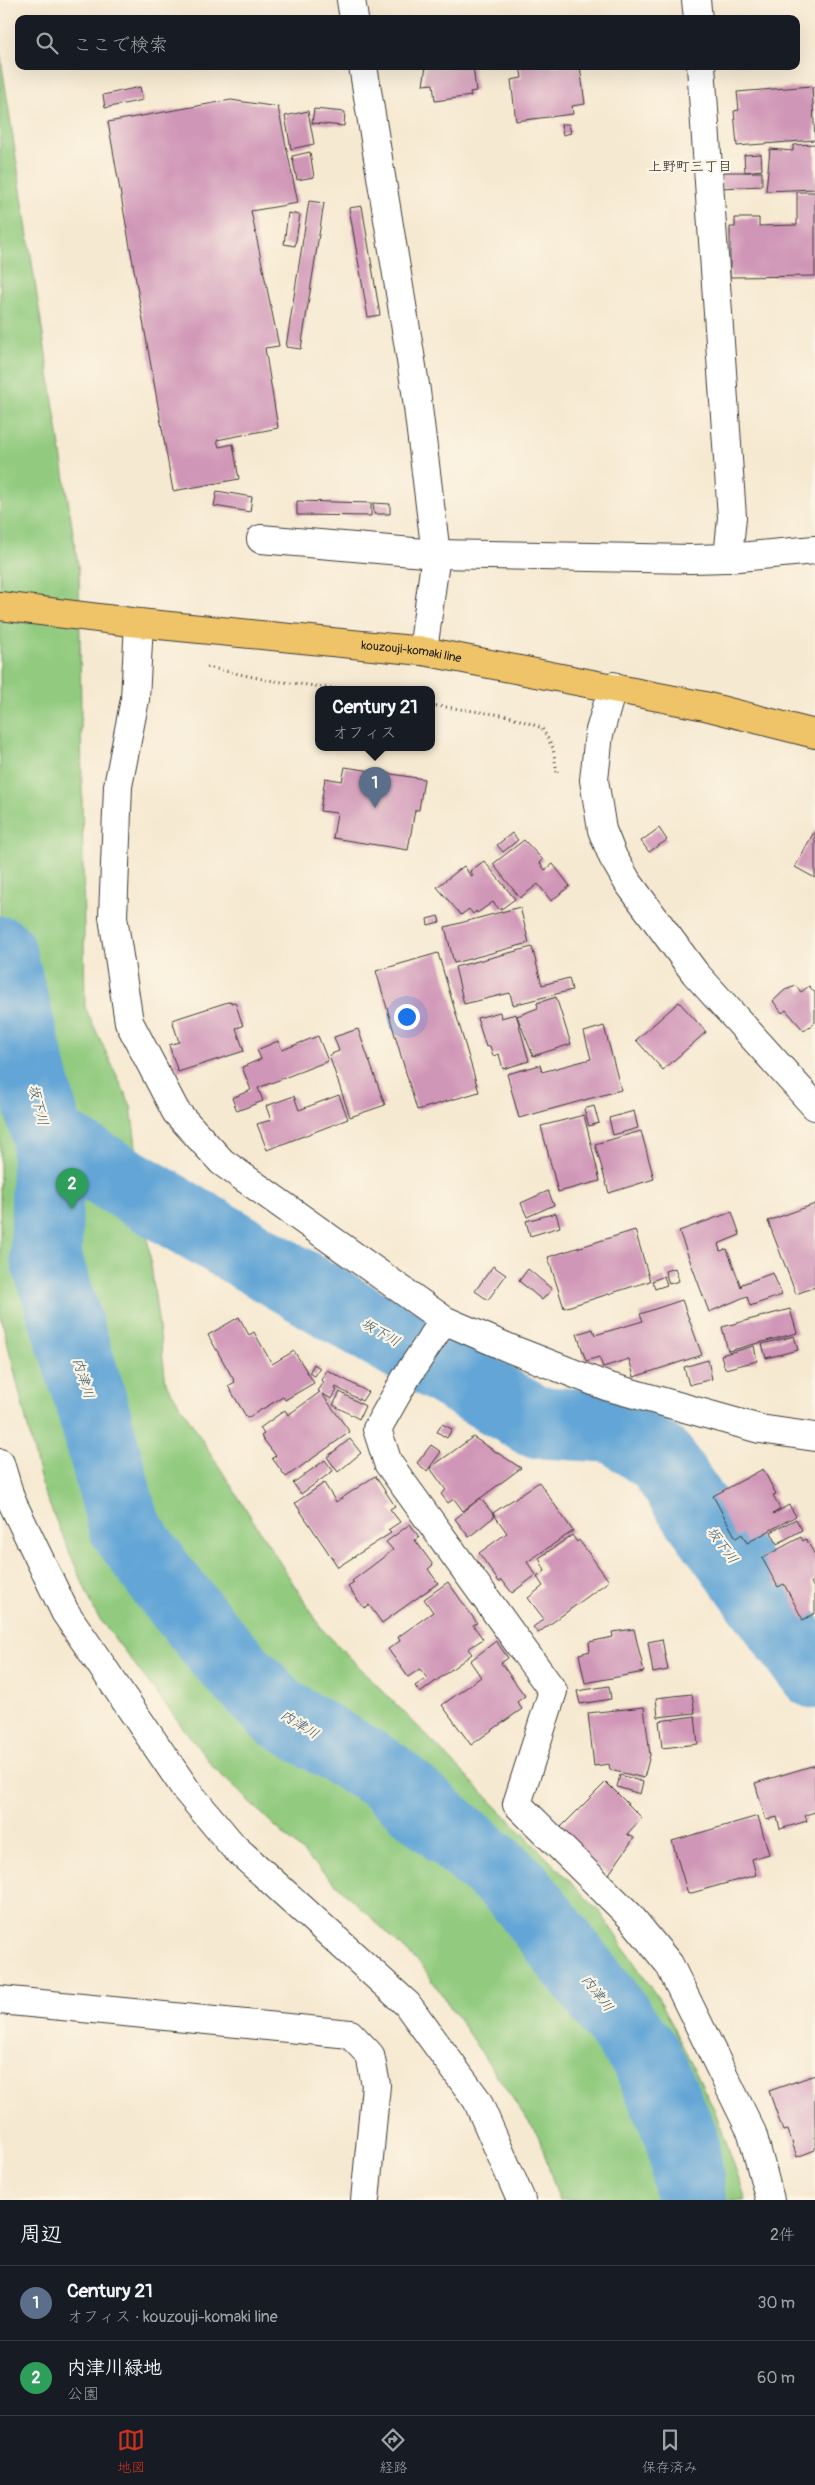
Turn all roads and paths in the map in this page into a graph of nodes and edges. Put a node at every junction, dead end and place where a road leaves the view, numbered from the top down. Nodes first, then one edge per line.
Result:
1 (351, 0) edge
2 (696, 0) edge
3 (353, 15) edge
4 (698, 15) edge
5 (364, 70) edge
6 (701, 70) edge
7 (261, 539) dead end
8 (815, 550) edge
9 (436, 554) junction
10 (728, 558) junction
11 (0, 606) edge
12 (127, 622) junction
13 (423, 650) junction
14 (613, 686) junction
15 (815, 734) edge
16 (815, 1106) edge
17 (440, 1326) junction
18 (815, 1437) edge
19 (0, 1463) edge
20 (0, 2000) edge
21 (365, 2200) edge
22 (521, 2200) edge
23 (770, 2200) edge

1 - 3 street
2 - 4 street
5 - 9 street
6 - 10 street
7 - 9 street
8 - 10 street
9 - 10 street
9 - 13 street
11 - 12 main road, kouzouji-komaki line
12 - 13 main road, kouzouji-komaki line
12 - 17 street
13 - 14 main road, kouzouji-komaki line
14 - 15 main road, kouzouji-komaki line
14 - 16 street
17 - 18 street
17 - 23 street
19 - 22 street
20 - 21 street

